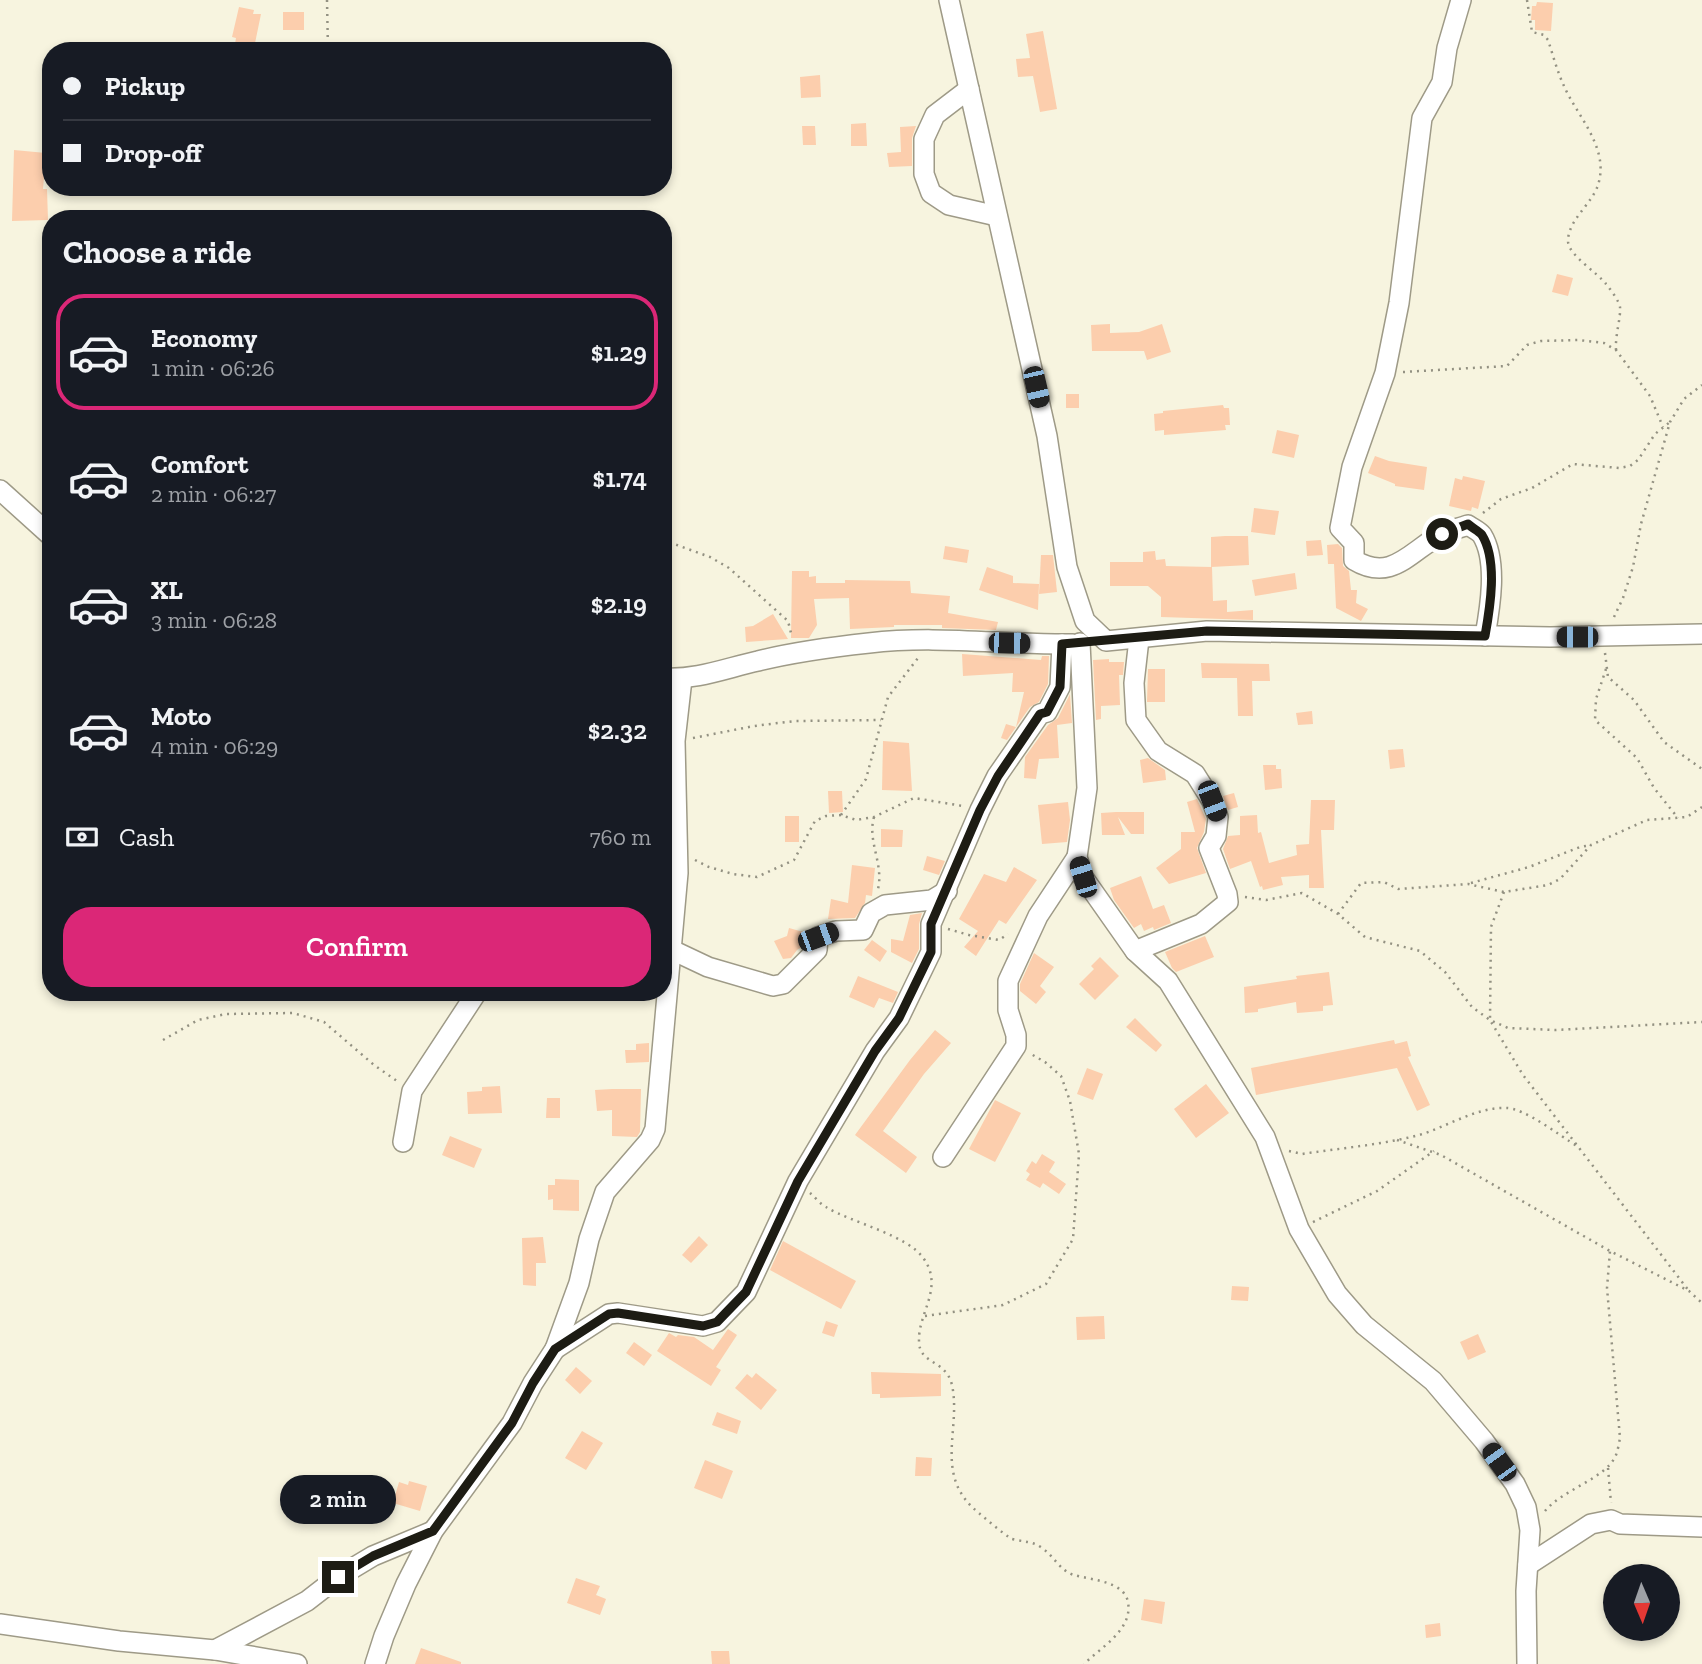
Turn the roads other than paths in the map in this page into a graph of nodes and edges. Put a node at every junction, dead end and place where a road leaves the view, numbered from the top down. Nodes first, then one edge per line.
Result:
1 (949, 0) edge
2 (1461, 0) edge
3 (969, 89) junction
4 (997, 216) junction
5 (0, 490) edge
6 (42, 528) edge
7 (1702, 634) edge
8 (1485, 636) junction
9 (1139, 639) junction
10 (1106, 642) junction
11 (1071, 644) junction
12 (673, 679) edge
13 (672, 710) edge
14 (1077, 857) junction
15 (672, 872) edge
16 (947, 891) junction
17 (672, 950) edge
18 (1135, 951) junction
19 (471, 1001) edge
20 (667, 1001) edge
21 (403, 1142) dead end
22 (943, 1157) dead end
23 (555, 1349) junction
24 (1702, 1527) edge
25 (433, 1531) junction
26 (1528, 1565) junction
27 (0, 1624) edge
28 (215, 1650) junction
29 (297, 1664) edge
30 (375, 1664) edge
31 (1527, 1664) edge

1 - 3 street
2 - 8 street
3 - 4 street
3 - 4 street
4 - 10 street
5 - 6 street
7 - 8 street
8 - 9 street
9 - 10 street
9 - 18 street
10 - 11 street
11 - 12 street
11 - 14 street
11 - 16 street
13 - 15 street
14 - 18 street
14 - 22 street
16 - 17 street
16 - 23 street
18 - 26 street
19 - 21 street
20 - 23 street
23 - 25 street
24 - 26 street
25 - 28 street
25 - 30 street
26 - 31 street
27 - 28 street
28 - 29 street

